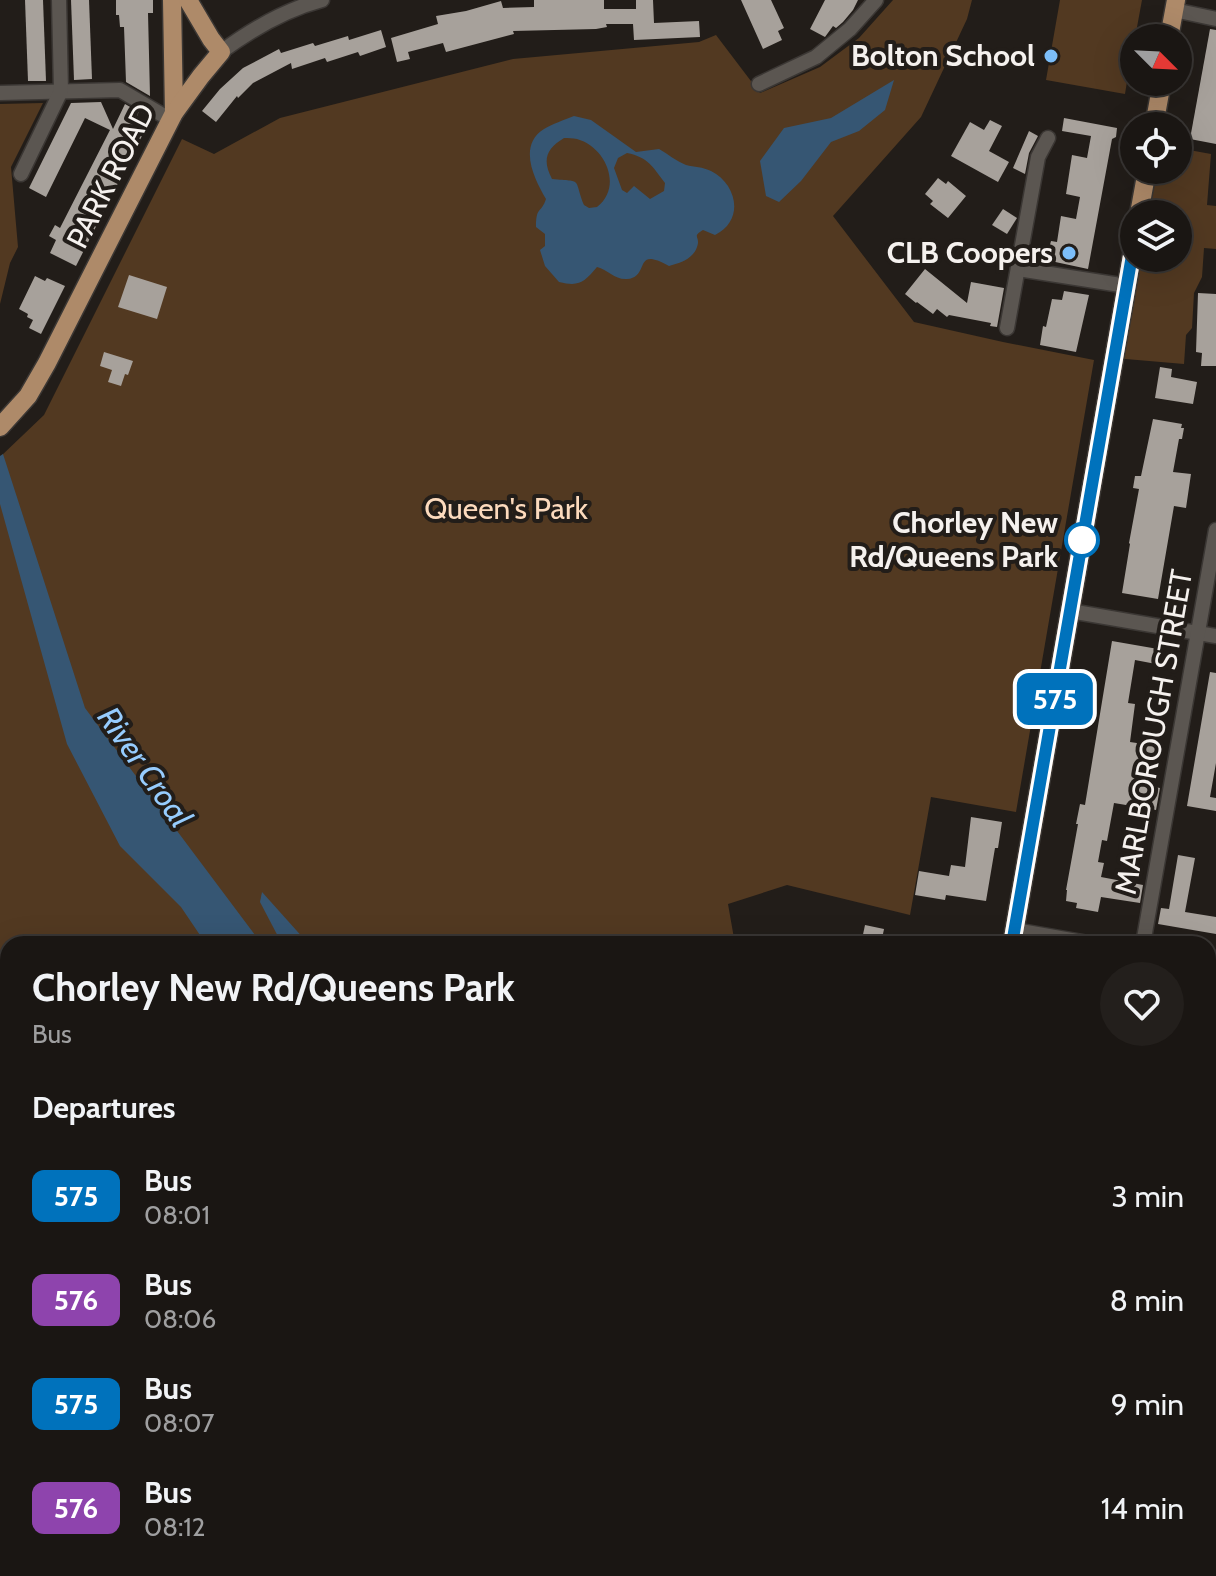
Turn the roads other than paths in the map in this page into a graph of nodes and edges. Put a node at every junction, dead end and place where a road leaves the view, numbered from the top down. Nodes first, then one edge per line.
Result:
1 (59, 0) edge
2 (172, 0) edge
3 (188, 0) edge
4 (322, 0) edge
5 (876, 0) edge
6 (1175, 5) edge
7 (1216, 19) edge
8 (221, 52) junction
9 (173, 69) junction
10 (201, 76) junction
11 (759, 84) dead end
12 (61, 91) junction
13 (0, 93) edge
14 (172, 117) junction
15 (1048, 138) dead end
16 (21, 174) dead end
17 (1018, 269) junction
18 (1129, 272) edge
19 (1127, 286) junction
20 (1007, 328) dead end
21 (0, 427) edge
22 (1216, 530) edge
23 (1070, 611) junction
24 (1197, 633) junction
25 (1216, 636) edge
26 (1014, 936) edge
27 (1144, 936) edge

1 - 12 street
2 - 9 main road
3 - 8 main road
4 - 8 street, PARK ROAD
5 - 11 street
6 - 7 street
8 - 10 main road, PARK ROAD
9 - 10 main road
9 - 14 main road
10 - 14 main road, PARK ROAD
12 - 13 street
12 - 14 street
12 - 16 street
14 - 21 main road, PARK ROAD
15 - 17 street
17 - 19 street
17 - 20 street
18 - 19 main road
19 - 23 main road
22 - 24 street, MARLBOROUGH STREET
23 - 24 street
23 - 26 main road
24 - 25 street
24 - 27 street, MARLBOROUGH STREET

